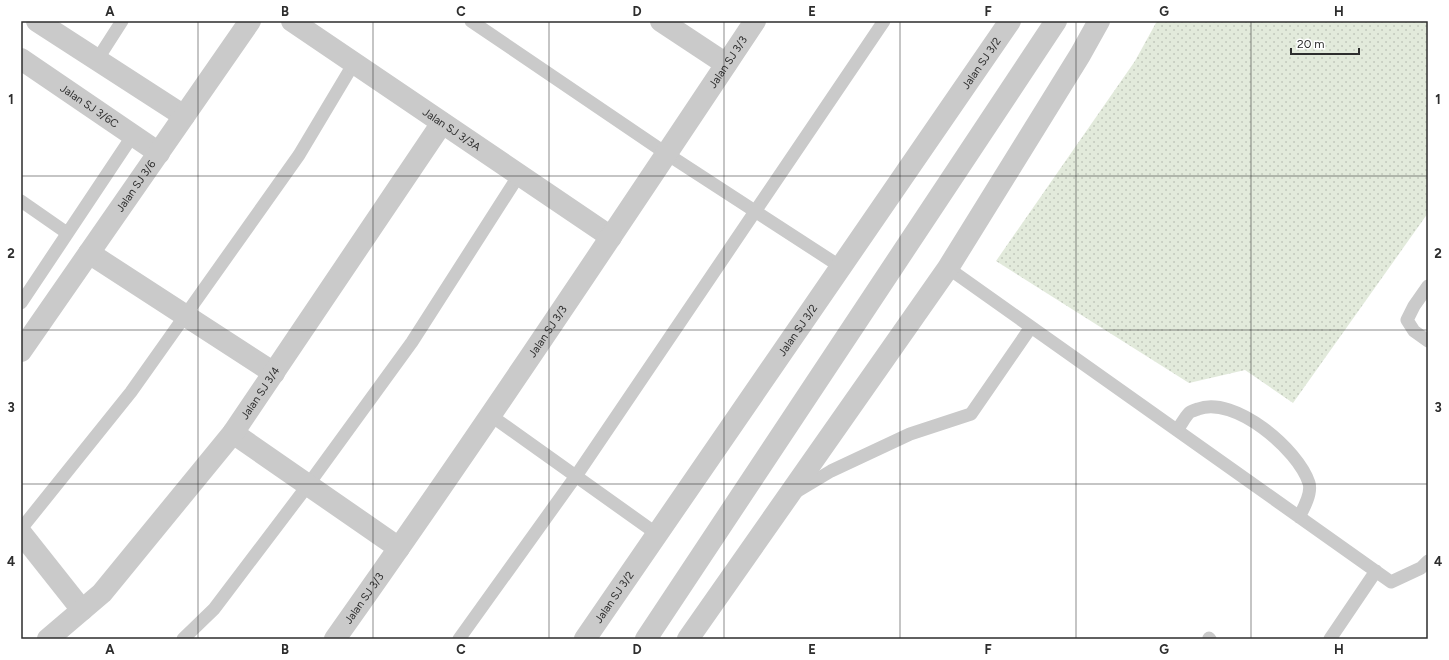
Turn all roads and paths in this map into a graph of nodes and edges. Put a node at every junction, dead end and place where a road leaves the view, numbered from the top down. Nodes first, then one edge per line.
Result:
1 (37, 21) edge
2 (122, 21) edge
3 (250, 21) edge
4 (292, 21) edge
5 (471, 21) edge
6 (661, 21) edge
7 (755, 21) edge
8 (884, 21) edge
9 (1010, 21) edge
10 (1056, 21) edge
11 (1099, 21) edge
12 (21, 59) edge
13 (97, 60) junction
14 (354, 63) junction
15 (726, 64) junction
16 (184, 116) junction
17 (442, 123) junction
18 (133, 135) junction
19 (159, 152) junction
20 (667, 154) junction
21 (519, 175) junction
22 (21, 201) edge
23 (756, 211) junction
24 (67, 233) junction
25 (611, 237) junction
26 (89, 253) junction
27 (841, 267) junction
28 (948, 268) junction
29 (1428, 286) edge
30 (21, 303) edge
31 (185, 315) junction
32 (1031, 327) junction
33 (1428, 341) edge
34 (23, 343) edge
35 (274, 373) junction
36 (490, 415) junction
37 (1178, 430) junction
38 (233, 433) junction
39 (576, 476) junction
40 (308, 485) junction
41 (787, 497) junction
42 (1299, 517) junction
43 (21, 529) edge
44 (21, 533) edge
45 (657, 534) junction
46 (399, 548) junction
47 (1428, 561) edge
48 (1376, 571) junction
49 (82, 610) junction
50 (48, 639) edge
51 (183, 639) edge
52 (335, 639) edge
53 (458, 639) edge
54 (585, 639) edge
55 (646, 639) edge
56 (688, 639) edge
57 (1330, 639) edge

1 - 13 street
2 - 13 lane
3 - 16 street, Jalan SJ 3/6
4 - 14 street, Jalan SJ 3/3A
5 - 20 lane
6 - 15 street
7 - 15 street, Jalan SJ 3/3
8 - 23 lane
9 - 27 street, Jalan SJ 3/2
10 - 55 street
11 - 28 street
12 - 18 street, Jalan SJ 3/6C
13 - 16 street
14 - 17 street, Jalan SJ 3/3A
14 - 31 lane
15 - 20 street, Jalan SJ 3/3
16 - 19 street, Jalan SJ 3/6
17 - 21 street, Jalan SJ 3/3A
17 - 35 street, Jalan SJ 3/4
18 - 19 street, Jalan SJ 3/6C
18 - 24 lane
19 - 26 street, Jalan SJ 3/6
20 - 23 lane
20 - 25 street, Jalan SJ 3/3
21 - 25 street, Jalan SJ 3/3A
21 - 40 lane
22 - 24 lane
23 - 27 lane
23 - 39 lane
24 - 30 lane
25 - 36 street, Jalan SJ 3/3
26 - 31 street
26 - 34 street, Jalan SJ 3/6
27 - 45 street, Jalan SJ 3/2
28 - 32 lane
28 - 41 street
29 - 33 lane
31 - 35 street
31 - 43 lane
32 - 37 lane
32 - 41 lane
35 - 38 street, Jalan SJ 3/4
36 - 39 lane
36 - 46 street, Jalan SJ 3/3
37 - 42 lane
37 - 42 lane
38 - 40 street
38 - 49 street, Jalan SJ 3/4
39 - 45 lane
39 - 53 lane
40 - 46 street
40 - 51 lane
41 - 56 street
42 - 48 lane
44 - 49 street
45 - 54 street, Jalan SJ 3/2
46 - 52 street, Jalan SJ 3/3
47 - 48 lane
48 - 57 lane
49 - 50 street, Jalan SJ 3/4

